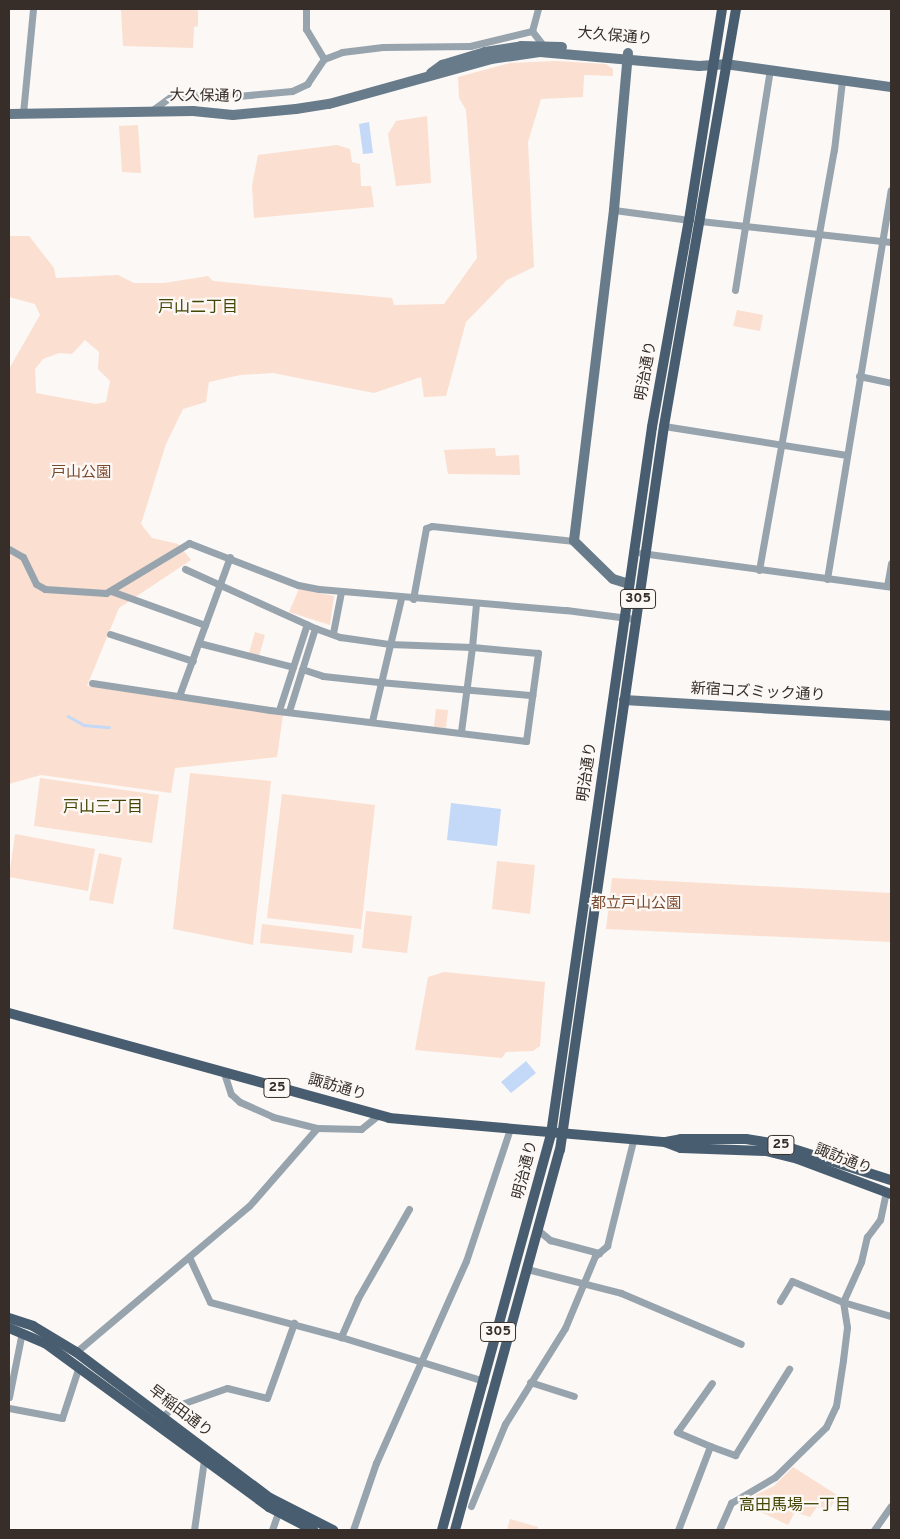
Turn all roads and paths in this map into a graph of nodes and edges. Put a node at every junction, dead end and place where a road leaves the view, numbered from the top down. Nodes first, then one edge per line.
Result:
1 (33, 9) edge
2 (306, 9) edge
3 (538, 9) edge
4 (722, 9) edge
5 (736, 9) edge
6 (532, 31) junction
7 (543, 45) junction
8 (627, 56) junction
9 (324, 59) junction
10 (711, 64) junction
11 (725, 64) junction
12 (770, 70) junction
13 (430, 74) junction
14 (842, 81) junction
15 (891, 87) edge
16 (151, 111) junction
17 (23, 113) junction
18 (9, 114) edge
19 (891, 190) edge
20 (614, 210) junction
21 (689, 220) junction
22 (700, 221) junction
23 (747, 225) junction
24 (820, 234) junction
25 (883, 241) junction
26 (891, 242) edge
27 (736, 290) dead end
28 (859, 376) junction
29 (891, 382) edge
30 (664, 426) junction
31 (780, 445) junction
32 (846, 455) junction
33 (574, 541) junction
34 (9, 549) edge
35 (639, 553) junction
36 (230, 557) junction
37 (891, 563) edge
38 (185, 569) dead end
39 (759, 570) junction
40 (827, 579) junction
41 (220, 584) junction
42 (629, 584) junction
43 (889, 586) edge
44 (111, 591) junction
45 (341, 592) junction
46 (401, 598) junction
47 (413, 599) junction
48 (476, 604) junction
49 (630, 618) junction
50 (306, 624) junction
51 (205, 626) junction
52 (315, 628) junction
53 (333, 633) junction
54 (110, 634) dead end
55 (199, 642) junction
56 (388, 644) junction
57 (472, 647) junction
58 (193, 661) junction
59 (293, 667) junction
60 (302, 669) junction
61 (379, 682) junction
62 (92, 683) dead end
63 (466, 689) junction
64 (532, 695) junction
65 (180, 696) junction
66 (624, 700) junction
67 (279, 710) junction
68 (289, 711) junction
69 (891, 716) edge
70 (372, 721) junction
71 (461, 732) junction
72 (9, 1013) edge
73 (224, 1073) junction
74 (378, 1116) junction
75 (317, 1128) junction
76 (510, 1129) junction
77 (551, 1134) junction
78 (563, 1135) junction
79 (633, 1140) junction
80 (665, 1142) junction
81 (890, 1180) edge
82 (887, 1193) edge
83 (409, 1209) dead end
84 (538, 1230) junction
85 (599, 1253) junction
86 (190, 1259) junction
87 (527, 1269) junction
88 (584, 1281) junction
89 (780, 1302) dead end
90 (842, 1302) junction
91 (891, 1316) edge
92 (9, 1318) edge
93 (294, 1324) junction
94 (9, 1328) edge
95 (22, 1332) junction
96 (341, 1337) junction
97 (741, 1344) dead end
98 (76, 1352) junction
99 (420, 1363) junction
100 (79, 1366) junction
101 (789, 1369) dead end
102 (484, 1380) junction
103 (530, 1382) junction
104 (712, 1382) dead end
105 (574, 1396) dead end
106 (9, 1397) edge
107 (10, 1409) edge
108 (9, 1418) edge
109 (162, 1418) junction
110 (710, 1446) junction
111 (204, 1460) junction
112 (471, 1506) dead end
113 (891, 1506) edge
114 (278, 1513) junction
115 (194, 1530) edge
116 (272, 1530) edge
117 (313, 1530) edge
118 (332, 1530) edge
119 (353, 1530) edge
120 (442, 1530) edge
121 (456, 1530) edge
122 (678, 1530) edge
123 (719, 1530) edge
124 (874, 1530) edge

1 - 17 street
2 - 9 street
3 - 6 street
4 - 10 main road, 明治通り / 305
5 - 11 main road, 明治通り / 305
6 - 7 street
6 - 9 street
7 - 8 main road, 大久保通り
7 - 13 main road, 大久保通り
8 - 10 main road, 大久保通り
8 - 13 main road, 大久保通り
8 - 20 main road
9 - 16 street
10 - 11 main road, 大久保通り
10 - 21 main road, 明治通り / 305
11 - 12 main road, 大久保通り
11 - 22 main road, 明治通り / 305
12 - 14 main road, 大久保通り
12 - 23 street
13 - 16 main road, 大久保通り
14 - 15 main road, 大久保通り
14 - 24 street
16 - 17 main road, 大久保通り
17 - 18 main road, 大久保通り
19 - 25 street
20 - 21 street
20 - 33 main road
21 - 35 main road, 明治通り / 305
22 - 23 street
22 - 30 main road, 明治通り / 305
23 - 24 street
23 - 27 street
24 - 25 street
24 - 31 street
25 - 26 street
25 - 28 street
28 - 29 street
28 - 32 street
30 - 31 street
30 - 35 main road, 明治通り / 305
31 - 32 street
31 - 39 street
32 - 40 street
33 - 42 main road
33 - 47 street
34 - 44 street
35 - 39 street
35 - 42 main road, 明治通り / 305
35 - 49 main road, 明治通り / 305
36 - 41 street
36 - 44 street
36 - 45 street
37 - 43 street
38 - 41 street
39 - 40 street
40 - 43 street
41 - 50 street
41 - 51 street
42 - 49 main road, 明治通り / 305
44 - 51 street
45 - 46 street
45 - 53 street
46 - 47 street
46 - 56 street
47 - 48 street
48 - 49 street
48 - 57 street
49 - 66 main road, 明治通り / 305
49 - 77 main road, 明治通り / 305
50 - 52 street
50 - 59 street
51 - 55 street
52 - 53 street
52 - 60 street
53 - 56 street
54 - 58 street
55 - 58 street
55 - 59 street
56 - 57 street
56 - 61 street
57 - 63 street
57 - 64 street
58 - 65 street
59 - 67 street
60 - 61 street
60 - 68 street
61 - 63 street
61 - 70 street
62 - 65 street
63 - 64 street
63 - 71 street
64 - 71 street
65 - 67 street
66 - 69 main road, 新宿コズミック通り
66 - 78 main road, 明治通り / 305
67 - 68 street
68 - 70 street
70 - 71 street
72 - 73 main road, 諏訪通り / 25
73 - 74 main road, 諏訪通り / 25
73 - 75 street
74 - 75 street
74 - 76 main road, 諏訪通り / 25
75 - 86 street
76 - 77 main road, 諏訪通り / 25
76 - 99 street
77 - 78 main road, 諏訪通り / 25
77 - 102 main road, 明治通り / 305
78 - 79 main road, 諏訪通り / 25
78 - 84 main road, 明治通り / 305
79 - 80 main road, 諏訪通り / 25
79 - 85 street
80 - 81 main road, 諏訪通り / 25
80 - 82 main road, 諏訪通り / 25
81 - 82 main road, 25
82 - 90 street
83 - 96 street
84 - 85 street
84 - 87 main road, 明治通り / 305
85 - 88 street
86 - 93 street
86 - 98 street
87 - 88 street
87 - 121 main road, 明治通り / 305
88 - 97 street
88 - 103 street
89 - 90 street
90 - 91 street
90 - 123 street
92 - 98 main road, 早稲田通り
93 - 96 street
93 - 109 street
94 - 95 main road, 早稲田通り
95 - 100 main road, 早稲田通り
95 - 106 street
96 - 99 street
98 - 109 main road, 早稲田通り
99 - 102 street
99 - 119 street
100 - 107 street
100 - 111 main road, 早稲田通り
101 - 110 street
102 - 120 main road, 明治通り / 305
103 - 105 street
103 - 112 street
104 - 110 street
107 - 108 street
109 - 118 main road, 早稲田通り
110 - 122 street
111 - 114 main road, 早稲田通り
111 - 115 street
113 - 124 street
114 - 116 street
114 - 117 main road, 早稲田通り

